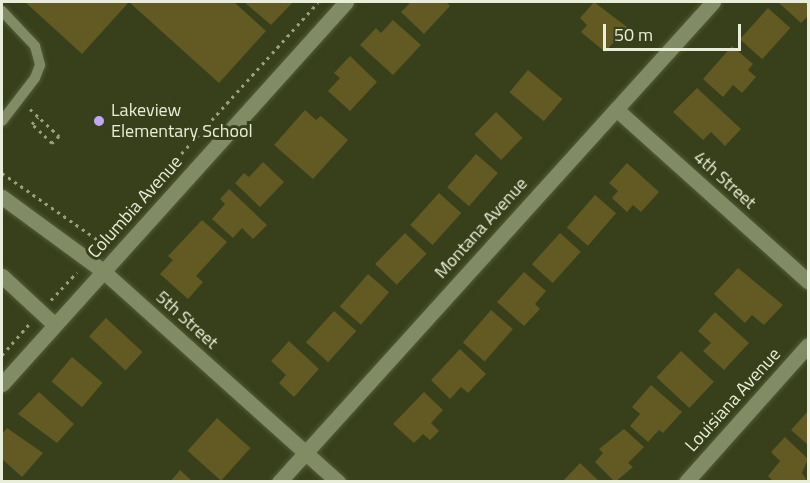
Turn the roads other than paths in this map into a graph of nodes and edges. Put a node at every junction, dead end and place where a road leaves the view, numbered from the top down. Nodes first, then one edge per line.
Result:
1 (346, 2) edge
2 (713, 2) edge
3 (2, 11) edge
4 (616, 109) junction
5 (2, 121) edge
6 (2, 197) edge
7 (103, 271) junction
8 (2, 276) edge
9 (808, 281) edge
10 (55, 325) junction
11 (808, 345) edge
12 (2, 384) edge
13 (305, 452) junction
14 (279, 482) edge
15 (338, 482) edge
16 (686, 482) edge

1 - 7 street, Columbia Avenue
2 - 4 street, Montana Avenue
3 - 5 lane
4 - 9 street, 4th Street
4 - 13 street, Montana Avenue
6 - 7 street, 5th Street
7 - 10 street, Columbia Avenue
7 - 13 street, 5th Street
8 - 10 street
10 - 12 street, Columbia Avenue
11 - 16 street, Louisiana Avenue
13 - 14 street, Montana Avenue
13 - 15 street, 5th Street

